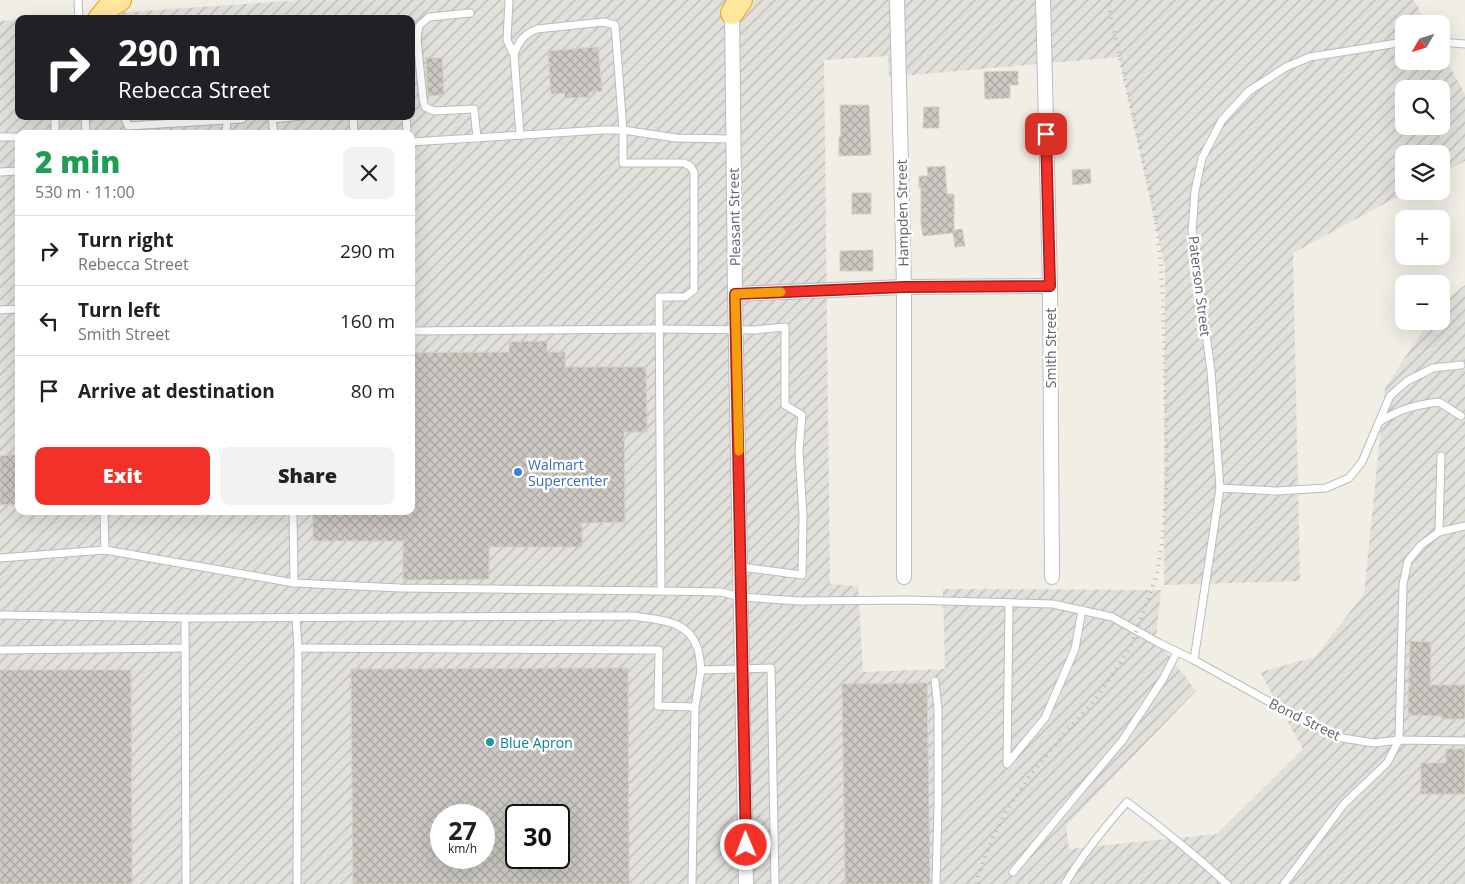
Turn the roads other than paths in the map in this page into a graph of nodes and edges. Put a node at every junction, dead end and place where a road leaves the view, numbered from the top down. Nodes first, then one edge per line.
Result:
1 (78, 0) edge
2 (120, 0) edge
3 (509, 0) edge
4 (898, 0) edge
5 (1043, 0) edge
6 (735, 4) edge
7 (470, 13) dead end
8 (79, 15) edge
9 (102, 15) edge
10 (1395, 43) edge
11 (1450, 43) edge
12 (1465, 44) edge
13 (514, 56) junction
14 (126, 120) edge
15 (227, 120) joint
16 (226, 130) edge
17 (623, 130) junction
18 (520, 135) junction
19 (0, 137) edge
20 (15, 137) edge
21 (477, 138) junction
22 (734, 139) junction
23 (415, 142) edge
24 (15, 170) edge
25 (0, 172) edge
26 (1050, 286) junction
27 (904, 287) junction
28 (735, 294) junction
29 (15, 309) edge
30 (0, 310) edge
31 (658, 329) junction
32 (736, 329) junction
33 (415, 331) edge
34 (1461, 365) dead end
35 (1461, 416) dead end
36 (1379, 422) junction
37 (1441, 456) dead end
38 (1220, 488) junction
39 (104, 515) edge
40 (293, 515) edge
41 (1465, 526) edge
42 (1439, 532) junction
43 (105, 550) junction
44 (0, 558) edge
45 (741, 567) junction
46 (904, 577) dead end
47 (1052, 577) dead end
48 (294, 583) junction
49 (661, 591) junction
50 (742, 597) junction
51 (1009, 603) junction
52 (1082, 610) junction
53 (0, 615) edge
54 (296, 617) junction
55 (186, 618) junction
56 (186, 648) junction
57 (298, 648) junction
58 (0, 650) edge
59 (1177, 652) junction
60 (1194, 660) junction
61 (743, 669) junction
62 (700, 670) junction
63 (935, 681) dead end
64 (695, 707) junction
65 (1399, 740) junction
66 (1465, 741) edge
67 (1013, 872) dead end
68 (186, 884) edge
69 (297, 884) edge
70 (692, 884) edge
71 (746, 884) edge
72 (774, 884) edge
73 (936, 884) edge
74 (1065, 884) edge
75 (1227, 884) edge
76 (1284, 884) edge

1 - 8 lane
2 - 9 highway
3 - 13 lane
4 - 27 street, Hampden Street
5 - 26 street, Smith Street
6 - 22 street, Pleasant Street
7 - 21 lane
10 - 38 lane, Paterson Street
11 - 12 lane
13 - 17 lane
13 - 18 lane
14 - 15 lane
15 - 16 lane
17 - 18 lane
17 - 22 lane
17 - 31 lane
18 - 21 lane
19 - 20 lane
21 - 23 lane
22 - 28 street, Pleasant Street
24 - 25 lane
26 - 27 street
26 - 47 street, Smith Street
27 - 28 street
27 - 46 street, Hampden Street
28 - 32 street, Pleasant Street
29 - 30 lane
31 - 32 lane
31 - 33 lane
31 - 49 lane
32 - 45 street, Pleasant Street
32 - 45 lane
34 - 36 lane
35 - 36 lane
36 - 38 lane
37 - 42 lane
38 - 60 lane, Paterson Street
39 - 43 lane
40 - 48 lane
41 - 42 lane
42 - 65 lane
43 - 44 lane, Bond Street
43 - 48 lane, Bond Street
45 - 50 street, Pleasant Street
48 - 49 lane, Bond Street
49 - 50 lane, Bond Street
50 - 51 lane, Bond Street
50 - 61 street, Pleasant Street
51 - 52 lane, Bond Street
51 - 52 lane
52 - 59 lane, Bond Street
53 - 55 lane
54 - 55 lane
54 - 57 lane
54 - 62 lane
55 - 56 lane
56 - 58 lane
56 - 68 lane
57 - 64 lane
57 - 69 lane
59 - 60 lane, Bond Street
59 - 67 lane
60 - 65 lane, Bond Street
61 - 62 lane
61 - 71 street, Pleasant Street
61 - 72 lane
62 - 64 lane
63 - 73 lane
64 - 70 lane
65 - 66 lane, Bond Street
65 - 76 lane
74 - 75 lane

